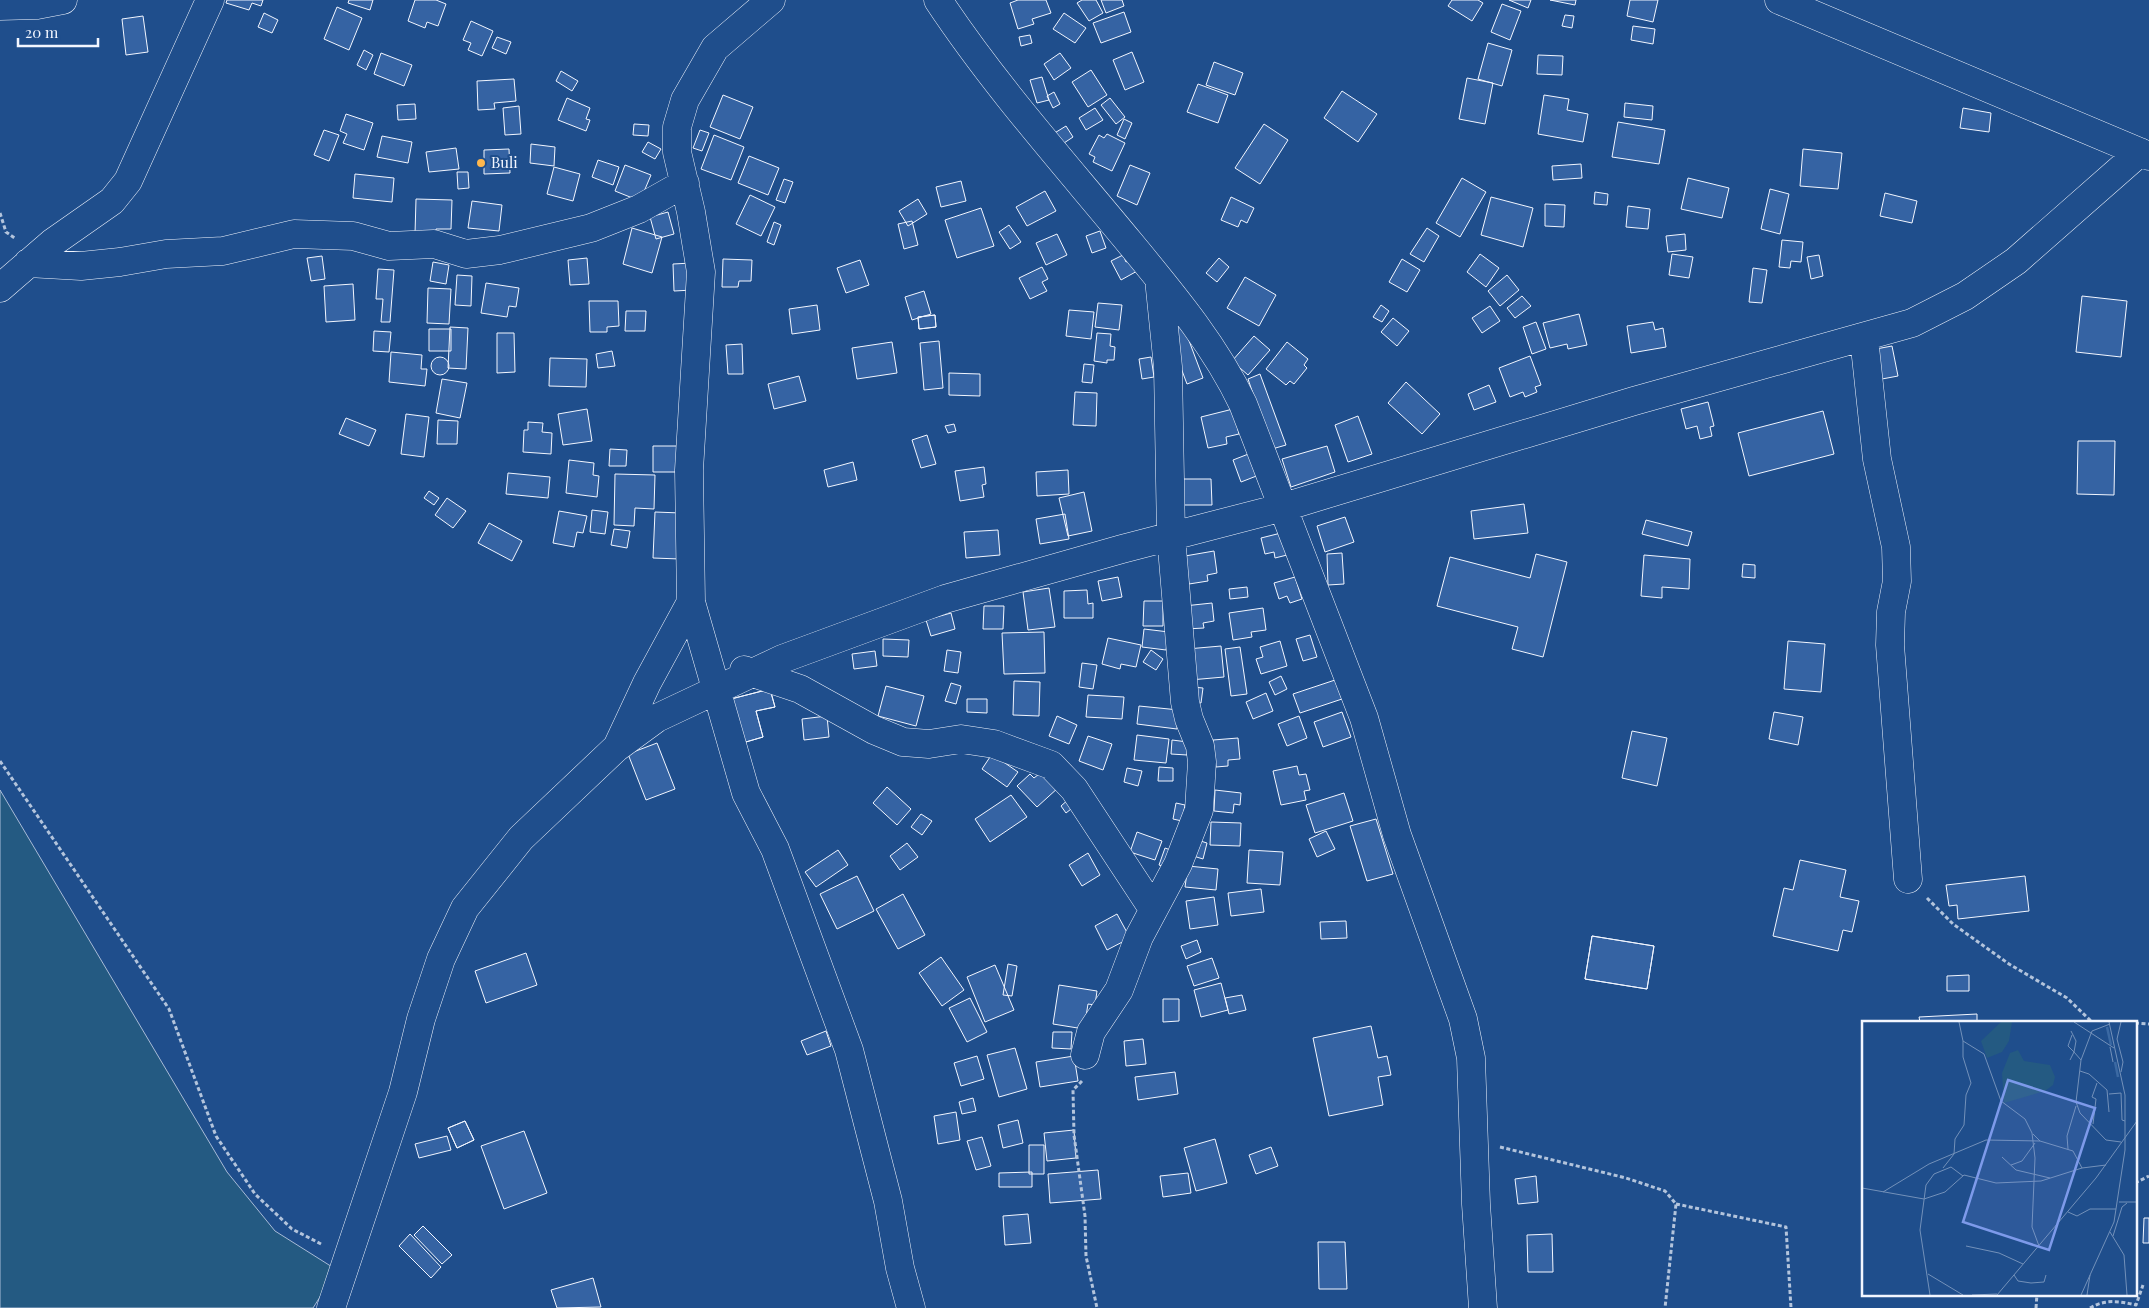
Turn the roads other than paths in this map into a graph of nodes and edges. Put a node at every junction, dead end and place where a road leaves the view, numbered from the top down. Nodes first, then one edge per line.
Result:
1 (63, 0) edge
2 (210, 0) edge
3 (771, 0) edge
4 (938, 0) edge
5 (1779, 0) edge
6 (0, 6) edge
7 (2145, 154) edge
8 (686, 183) junction
9 (28, 263) junction
10 (1159, 278) junction
11 (0, 288) edge
12 (1864, 338) junction
13 (1284, 507) junction
14 (1171, 536) junction
15 (691, 602) junction
16 (700, 636) junction
17 (754, 672) junction
18 (716, 691) junction
19 (616, 748) junction
20 (1908, 879) road end
21 (1153, 909) junction
22 (1086, 1055) road end
23 (331, 1308) edge
24 (911, 1308) edge
25 (1483, 1308) edge

1 - 6 street
2 - 9 street
3 - 8 street
4 - 10 street
5 - 7 street
7 - 12 street
8 - 9 street
8 - 15 street
9 - 11 street
10 - 13 street
10 - 14 street
12 - 13 street
12 - 20 street
13 - 14 street
13 - 25 street
14 - 17 street
14 - 21 street
15 - 16 street
15 - 19 street
16 - 17 street
16 - 18 street
17 - 18 street
17 - 21 street
18 - 19 street
18 - 24 street
19 - 23 street
21 - 22 street

